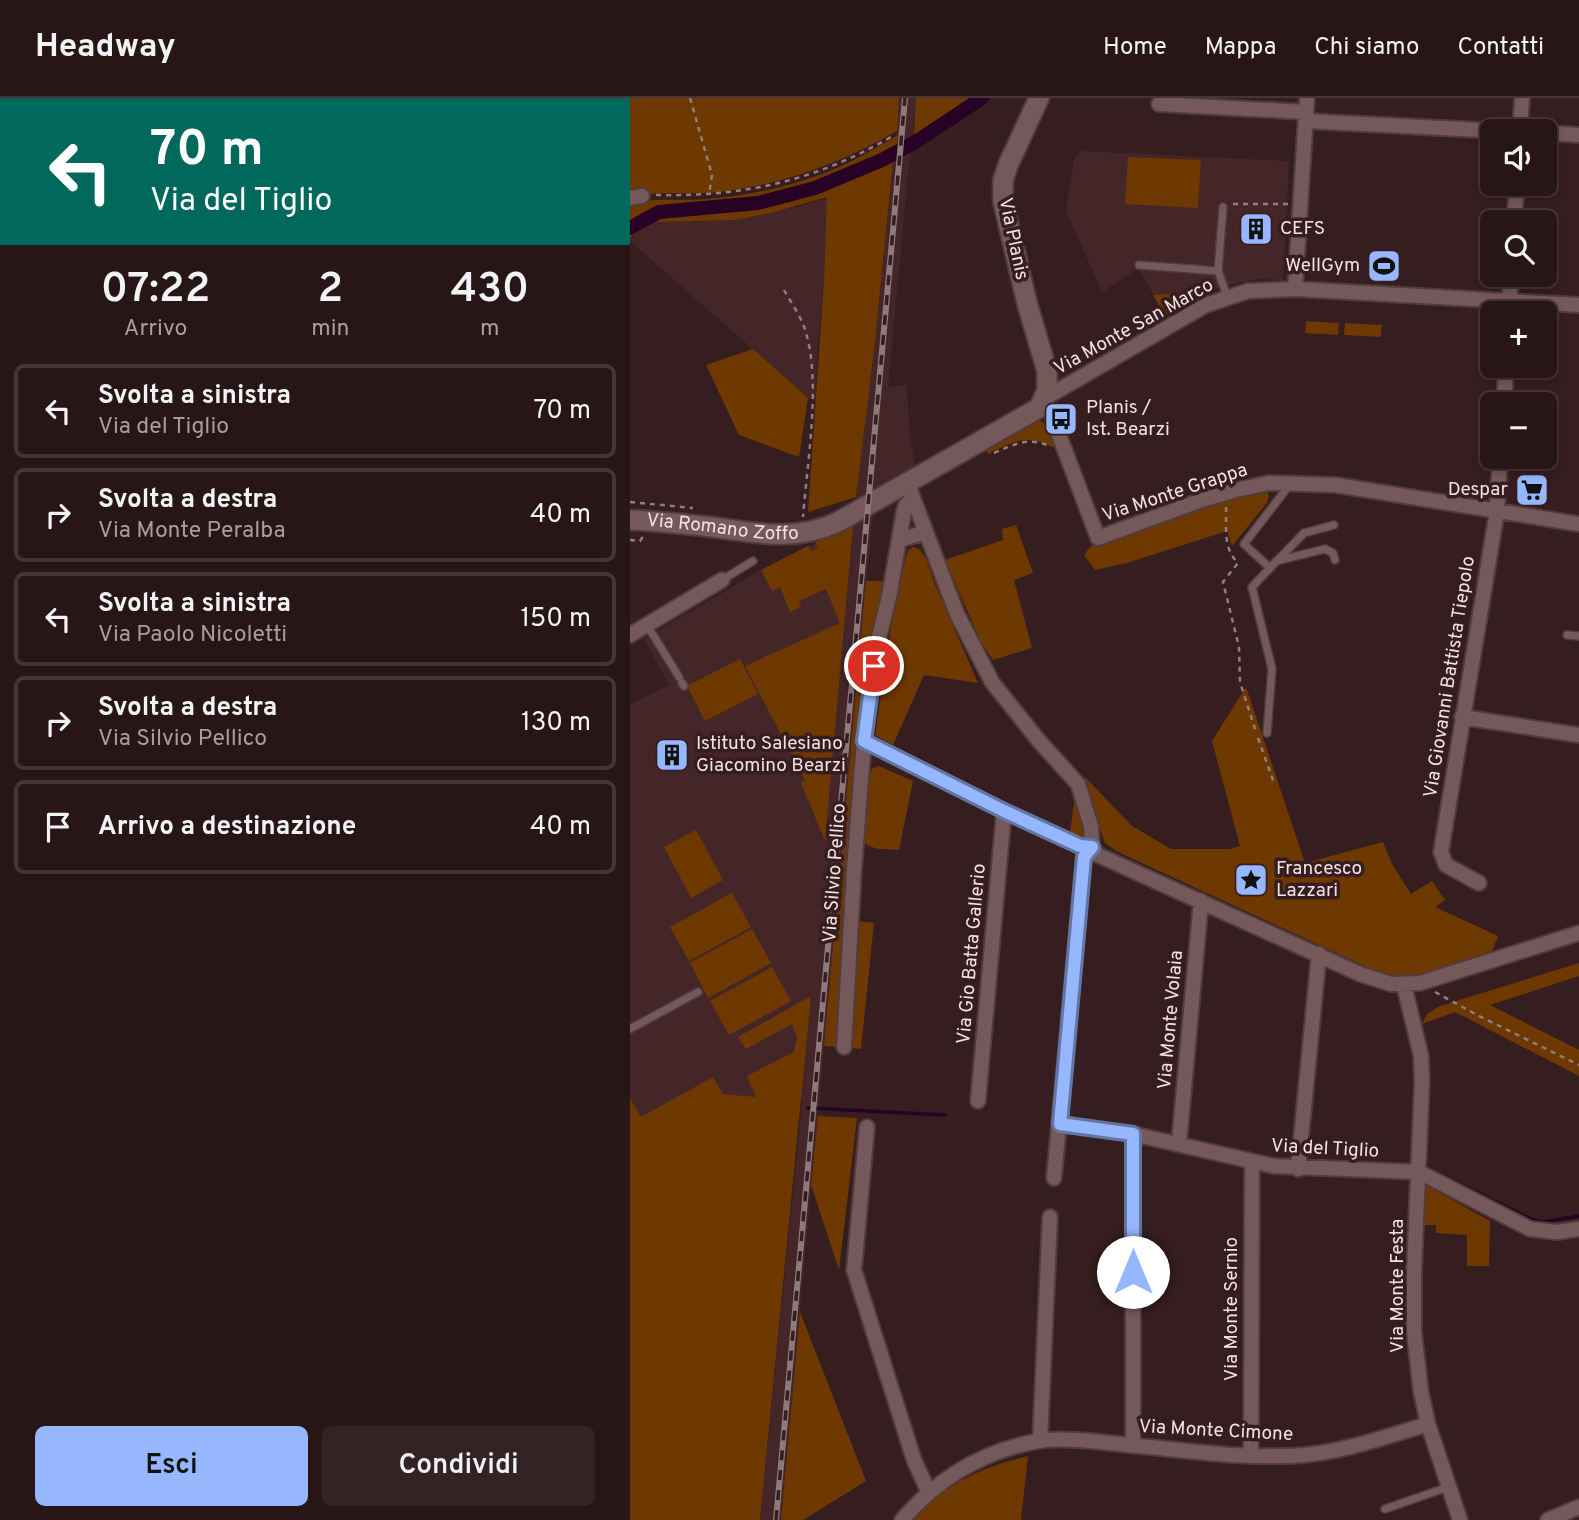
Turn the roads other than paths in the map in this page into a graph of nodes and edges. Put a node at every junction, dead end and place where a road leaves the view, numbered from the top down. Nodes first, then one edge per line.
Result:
1 (1039, 98) edge
2 (1522, 98) edge
3 (1159, 104) dead end
4 (1306, 110) edge
5 (1521, 119) edge
6 (1480, 129) edge
7 (1557, 134) edge
8 (1579, 135) edge
9 (1223, 207) road end
10 (1139, 265) dead end
11 (1218, 271) junction
12 (1295, 289) junction
13 (1227, 296) junction
14 (1480, 305) edge
15 (1579, 305) edge
16 (1557, 306) edge
17 (1040, 396) junction
18 (1499, 469) edge
19 (1292, 483) junction
20 (909, 486) junction
21 (1497, 511) junction
22 (631, 522) edge
23 (805, 522) junction
24 (1579, 524) edge
25 (1334, 526) dead end
26 (926, 532) junction
27 (899, 540) junction
28 (1335, 560) dead end
29 (753, 561) dead end
30 (1276, 561) junction
31 (1270, 568) junction
32 (722, 580) joint
33 (646, 625) junction
34 (631, 634) edge
35 (1567, 635) dead end
36 (1579, 636) edge
37 (682, 682) dead end
38 (1462, 718) junction
39 (1267, 733) dead end
40 (1579, 735) edge
41 (864, 741) junction
42 (1004, 811) junction
43 (1092, 847) junction
44 (1479, 883) dead end
45 (1201, 901) junction
46 (1579, 933) edge
47 (1319, 954) junction
48 (1404, 985) junction
49 (698, 992) dead end
50 (630, 1029) edge
51 (844, 1047) dead end
52 (978, 1101) dead end
53 (1060, 1124) junction
54 (867, 1127) dead end
55 (1133, 1134) junction
56 (1179, 1143) junction
57 (1252, 1163) junction
58 (1298, 1169) junction
59 (1419, 1172) junction
60 (1055, 1178) dead end
61 (1050, 1217) dead end
62 (1579, 1229) edge
63 (1428, 1424) junction
64 (1040, 1441) junction
65 (1133, 1445) junction
66 (1251, 1455) junction
67 (1448, 1487) junction
68 (929, 1493) junction
69 (1579, 1507) edge
70 (1385, 1509) dead end
71 (902, 1520) edge
72 (1460, 1520) edge
73 (1548, 1520) edge

1 - 17 street, Via Planis
2 - 5 street
3 - 4 street
4 - 6 street
4 - 12 street
7 - 8 street
9 - 11 lane
10 - 11 lane
11 - 13 lane
12 - 13 street, Via Monte San Marco
12 - 14 street, Via Monte San Marco
13 - 17 street, Via Monte San Marco
15 - 16 street, Via Monte San Marco
17 - 19 street, Via Monte Grappa
17 - 20 street
18 - 21 street, Via Giovanni Battista Tiepolo
19 - 21 street, Via Monte Grappa
19 - 31 lane
20 - 23 street, Via Romano Zoffo
20 - 23 street
20 - 26 street
20 - 27 street, Via Silvio Pellico
21 - 24 street, Via Monte Grappa
21 - 38 street, Via Giovanni Battista Tiepolo
22 - 23 street, Via Romano Zoffo
25 - 30 lane
26 - 27 street
26 - 43 street
27 - 41 street, Via Silvio Pellico
28 - 30 lane
29 - 32 lane
30 - 31 lane
31 - 39 lane
32 - 33 street
33 - 34 street
33 - 37 lane
35 - 36 lane
38 - 40 street
38 - 44 street, Via Giovanni Battista Tiepolo
41 - 42 street
41 - 51 street, Via Silvio Pellico
42 - 43 street
42 - 52 street, Via Gio Batta Gallerio
43 - 45 street
43 - 53 street
45 - 47 street
45 - 56 street, Via Monte Volaia
46 - 48 street
47 - 48 street
47 - 58 street
48 - 59 street, Via Monte Festa
49 - 50 lane
53 - 55 street, Via del Tiglio
53 - 60 street
54 - 68 street
55 - 56 street, Via del Tiglio
55 - 65 street
56 - 57 street, Via del Tiglio
57 - 58 street, Via del Tiglio
57 - 66 street, Via Monte Sernio
58 - 59 street, Via del Tiglio
59 - 62 street, Via del Tiglio
59 - 63 street, Via Monte Festa
61 - 64 street
63 - 66 street, Via Monte Cimone
63 - 67 street, Via Monte Festa
64 - 65 street, Via Monte Cimone
64 - 68 street, Via Monte Cimone
65 - 66 street, Via Monte Cimone
67 - 70 lane
67 - 72 street, Via Monte Festa
68 - 71 street, Via Monte Cimone
69 - 73 street

